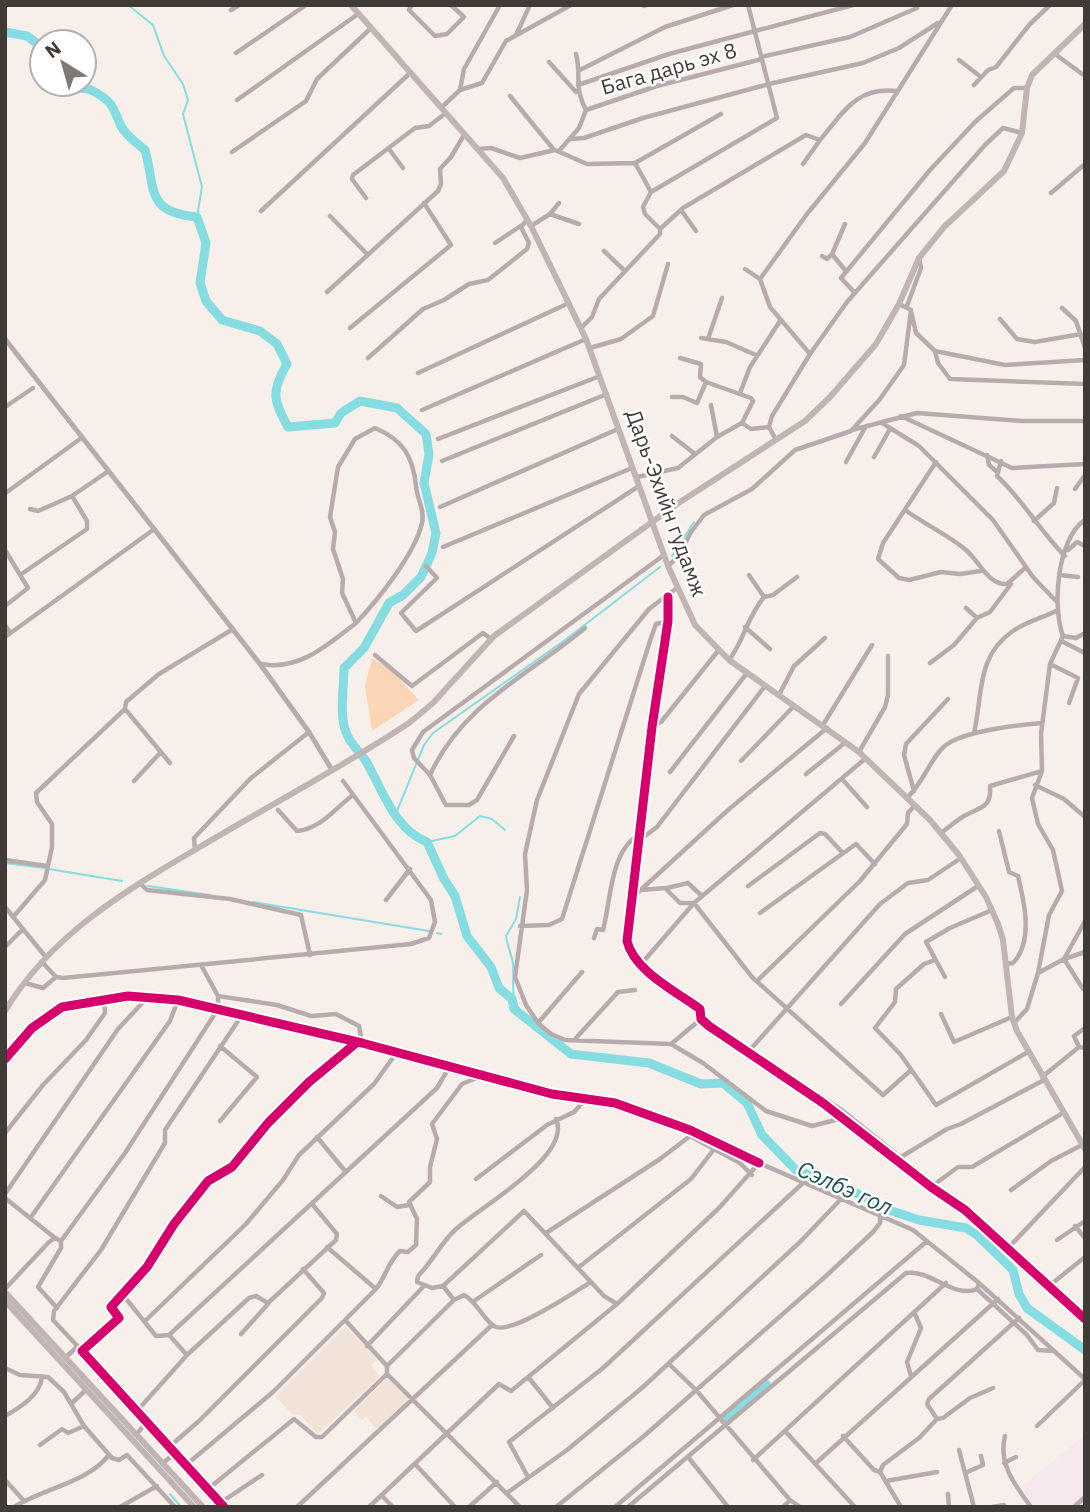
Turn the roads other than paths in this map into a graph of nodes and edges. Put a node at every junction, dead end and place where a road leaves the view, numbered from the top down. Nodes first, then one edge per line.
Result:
1 (239, 5) edge
2 (306, 5) edge
3 (351, 5) edge
4 (412, 5) edge
5 (451, 5) edge
6 (500, 5) edge
7 (530, 5) edge
8 (571, 5) edge
9 (733, 5) edge
10 (749, 5) edge
11 (853, 5) edge
12 (952, 5) edge
13 (1050, 5) edge
14 (917, 8) dead end
15 (232, 10) dead end
16 (358, 14) junction
17 (941, 22) junction
18 (1085, 24) edge
19 (370, 29) junction
20 (755, 33) junction
21 (516, 36) junction
22 (236, 53) dead end
23 (576, 54) dead end
24 (1055, 54) junction
25 (761, 58) junction
26 (959, 60) dead end
27 (549, 62) dead end
28 (580, 70) junction
29 (409, 74) junction
30 (1085, 76) edge
31 (981, 77) junction
32 (578, 85) junction
33 (974, 85) dead end
34 (768, 86) junction
35 (1027, 88) junction
36 (460, 90) junction
37 (897, 91) junction
38 (577, 93) junction
39 (510, 96) dead end
40 (237, 100) dead end
41 (444, 110) junction
42 (586, 110) junction
43 (721, 114) dead end
44 (465, 133) junction
45 (1022, 133) junction
46 (571, 139) junction
47 (820, 140) junction
48 (389, 149) junction
49 (479, 149) junction
50 (557, 151) junction
51 (232, 152) dead end
52 (635, 163) junction
53 (803, 164) dead end
54 (1085, 164) edge
55 (403, 168) dead end
56 (651, 192) junction
57 (1051, 193) dead end
58 (366, 198) dead end
59 (424, 203) junction
60 (559, 203) dead end
61 (681, 210) junction
62 (261, 211) dead end
63 (550, 214) junction
64 (330, 216) dead end
65 (527, 224) junction
66 (579, 224) dead end
67 (845, 224) dead end
68 (660, 229) junction
69 (695, 231) dead end
70 (495, 243) dead end
71 (604, 251) dead end
72 (367, 254) junction
73 (832, 254) junction
74 (822, 256) dead end
75 (919, 258) junction
76 (668, 264) dead end
77 (745, 270) dead end
78 (845, 270) junction
79 (625, 271) junction
80 (760, 279) junction
81 (327, 292) dead end
82 (855, 293) junction
83 (722, 298) dead end
84 (570, 302) junction
85 (899, 304) junction
86 (909, 308) junction
87 (1062, 308) dead end
88 (1000, 319) dead end
89 (780, 321) junction
90 (350, 328) dead end
91 (582, 328) junction
92 (1081, 334) junction
93 (701, 338) dead end
94 (586, 339) junction
95 (708, 339) junction
96 (6, 340) edge
97 (590, 348) junction
98 (1085, 348) edge
99 (935, 351) junction
100 (810, 354) junction
101 (756, 355) junction
102 (368, 358) dead end
103 (680, 358) dead end
104 (1085, 360) edge
105 (418, 373) dead end
106 (600, 376) junction
107 (706, 382) junction
108 (1085, 384) edge
109 (33, 388) dead end
110 (607, 394) junction
111 (740, 394) junction
112 (672, 397) dead end
113 (711, 405) dead end
114 (5, 407) edge
115 (422, 410) dead end
116 (900, 416) junction
117 (1085, 421) edge
118 (742, 423) junction
119 (882, 423) junction
120 (867, 425) junction
121 (769, 427) junction
122 (619, 428) junction
123 (890, 429) junction
124 (851, 431) junction
125 (672, 436) dead end
126 (717, 437) junction
127 (775, 438) junction
128 (80, 439) junction
129 (438, 439) dead end
130 (695, 454) junction
131 (987, 455) junction
132 (874, 457) dead end
133 (442, 461) dead end
134 (1001, 461) junction
135 (846, 462) dead end
136 (936, 462) junction
137 (1085, 464) edge
138 (634, 467) junction
139 (996, 471) junction
140 (107, 472) junction
141 (1085, 475) edge
142 (639, 481) junction
143 (1057, 488) dead end
144 (1075, 489) dead end
145 (6, 492) edge
146 (72, 496) junction
147 (440, 507) dead end
148 (30, 509) dead end
149 (904, 510) junction
150 (1085, 520) edge
151 (1034, 521) junction
152 (652, 523) junction
153 (153, 530) junction
154 (1085, 546) edge
155 (443, 547) dead end
156 (5, 550) edge
157 (1067, 550) junction
158 (664, 555) junction
159 (1065, 557) junction
160 (426, 566) dead end
161 (668, 566) junction
162 (1026, 567) junction
163 (981, 570) junction
164 (20, 575) junction
165 (749, 575) dead end
166 (1060, 575) junction
167 (797, 577) dead end
168 (1078, 577) dead end
169 (1013, 580) junction
170 (677, 588) junction
171 (668, 597) junction
172 (764, 597) junction
173 (1056, 601) junction
174 (5, 606) edge
175 (966, 608) dead end
176 (1058, 610) junction
177 (977, 618) junction
178 (668, 621) junction
179 (356, 623) junction
180 (5, 625) edge
181 (745, 627) junction
182 (585, 628) dead end
183 (233, 629) junction
184 (10, 632) junction
185 (1084, 635) edge
186 (5, 637) edge
187 (825, 638) dead end
188 (491, 639) junction
189 (1062, 639) junction
190 (872, 645) dead end
191 (770, 649) dead end
192 (718, 651) junction
193 (1085, 653) edge
194 (375, 655) dead end
195 (888, 656) dead end
196 (729, 660) junction
197 (930, 663) dead end
198 (260, 664) junction
199 (1050, 664) junction
200 (747, 673) junction
201 (765, 686) junction
202 (779, 695) junction
203 (948, 699) dead end
204 (1069, 703) dead end
205 (794, 706) junction
206 (125, 709) junction
207 (1042, 723) junction
208 (825, 726) junction
209 (652, 727) junction
210 (309, 732) junction
211 (974, 733) junction
212 (514, 736) dead end
213 (847, 741) junction
214 (859, 751) junction
215 (160, 753) junction
216 (867, 758) junction
217 (741, 761) dead end
218 (170, 763) dead end
219 (335, 769) junction
220 (1042, 771) junction
221 (670, 772) dead end
222 (806, 774) dead end
223 (430, 775) junction
224 (842, 779) junction
225 (134, 781) dead end
226 (344, 781) dead end
227 (1035, 785) junction
228 (914, 791) junction
229 (353, 795) junction
230 (907, 798) junction
231 (915, 805) junction
232 (867, 807) dead end
233 (278, 810) dead end
234 (1085, 817) edge
235 (999, 831) dead end
236 (942, 833) junction
237 (641, 836) junction
238 (195, 850) junction
239 (842, 852) junction
240 (961, 858) junction
241 (5, 860) edge
242 (875, 863) junction
243 (47, 866) junction
244 (410, 869) junction
245 (139, 882) junction
246 (979, 885) junction
247 (747, 886) dead end
248 (667, 888) junction
249 (641, 890) junction
250 (634, 896) junction
251 (702, 896) junction
252 (386, 900) dead end
253 (694, 903) junction
254 (5, 907) edge
255 (993, 910) junction
256 (760, 913) dead end
257 (14, 916) junction
258 (1085, 921) edge
259 (520, 926) junction
260 (23, 929) junction
261 (594, 938) dead end
262 (5, 947) edge
263 (1085, 952) edge
264 (310, 954) junction
265 (43, 959) junction
266 (1064, 959) junction
267 (935, 960) junction
268 (642, 963) junction
269 (1006, 964) junction
270 (201, 965) junction
271 (582, 972) dead end
272 (1038, 973) junction
273 (56, 977) junction
274 (945, 977) dead end
275 (757, 981) junction
276 (24, 983) junction
277 (1083, 989) dead end
278 (635, 990) dead end
279 (218, 996) junction
280 (147, 998) junction
281 (104, 999) junction
282 (178, 1000) junction
283 (841, 1004) dead end
284 (218, 1009) junction
285 (788, 1009) junction
286 (5, 1011) edge
287 (942, 1014) dead end
288 (242, 1015) junction
289 (701, 1019) junction
290 (1013, 1020) junction
291 (538, 1023) junction
292 (1085, 1028) edge
293 (576, 1038) junction
294 (359, 1043) junction
295 (671, 1044) junction
296 (220, 1046) junction
297 (1082, 1047) edge
298 (749, 1051) junction
299 (397, 1052) junction
300 (1028, 1052) junction
301 (5, 1059) edge
302 (450, 1066) junction
303 (911, 1070) junction
304 (484, 1075) junction
305 (1043, 1079) junction
306 (814, 1092) dead end
307 (587, 1099) junction
308 (1063, 1113) junction
309 (843, 1118) junction
310 (556, 1119) junction
311 (220, 1121) dead end
312 (5, 1133) edge
313 (692, 1134) junction
314 (317, 1137) junction
315 (718, 1144) junction
316 (1084, 1147) edge
317 (714, 1150) junction
318 (898, 1158) junction
319 (759, 1163) junction
320 (1085, 1167) edge
321 (345, 1171) junction
322 (752, 1175) junction
323 (476, 1179) dead end
324 (804, 1182) junction
325 (931, 1188) junction
326 (1011, 1190) dead end
327 (5, 1196) edge
328 (381, 1196) dead end
329 (842, 1198) junction
330 (312, 1204) junction
331 (409, 1205) junction
332 (880, 1215) junction
333 (31, 1217) junction
334 (1085, 1221) edge
335 (1076, 1226) junction
336 (545, 1233) junction
337 (1085, 1238) edge
338 (58, 1239) junction
339 (1057, 1240) dead end
340 (926, 1242) junction
341 (327, 1247) junction
342 (1009, 1247) junction
343 (541, 1255) dead end
344 (1085, 1257) edge
345 (579, 1267) junction
346 (303, 1269) junction
347 (591, 1282) junction
348 (946, 1283) junction
349 (424, 1286) junction
350 (443, 1286) junction
351 (978, 1286) junction
352 (1049, 1286) junction
353 (376, 1289) junction
354 (5, 1290) edge
355 (123, 1295) junction
356 (998, 1299) junction
357 (454, 1300) junction
358 (5, 1301) edge
359 (474, 1301) junction
360 (268, 1303) junction
361 (617, 1304) junction
362 (993, 1304) junction
363 (57, 1308) junction
364 (914, 1312) junction
365 (1019, 1318) junction
366 (1085, 1319) edge
367 (146, 1320) junction
368 (345, 1320) junction
369 (1014, 1323) junction
370 (492, 1325) junction
371 (241, 1334) dead end
372 (169, 1335) junction
373 (367, 1346) junction
374 (80, 1349) junction
375 (1054, 1351) junction
376 (187, 1355) junction
377 (66, 1357) junction
378 (669, 1364) junction
379 (387, 1366) junction
380 (5, 1368) edge
381 (387, 1374) junction
382 (911, 1376) junction
383 (42, 1377) junction
384 (529, 1378) junction
385 (1085, 1379) edge
386 (89, 1387) junction
387 (993, 1388) dead end
388 (696, 1390) junction
389 (414, 1399) junction
390 (72, 1403) junction
391 (553, 1408) junction
392 (136, 1412) junction
393 (5, 1416) edge
394 (718, 1419) junction
395 (937, 1419) junction
396 (146, 1422) junction
397 (84, 1426) junction
398 (724, 1426) junction
399 (1037, 1426) dead end
400 (785, 1431) junction
401 (137, 1434) junction
402 (446, 1434) junction
403 (843, 1436) junction
404 (1005, 1436) dead end
405 (40, 1446) dead end
406 (169, 1447) junction
407 (959, 1450) dead end
408 (175, 1453) junction
409 (109, 1455) junction
410 (981, 1456) dead end
411 (688, 1457) junction
412 (1016, 1458) dead end
413 (753, 1460) junction
414 (163, 1463) junction
415 (1004, 1463) junction
416 (815, 1464) junction
417 (186, 1465) junction
418 (416, 1465) junction
419 (880, 1472) junction
420 (937, 1472) dead end
421 (965, 1473) junction
422 (262, 1475) dead end
423 (528, 1477) junction
424 (497, 1481) junction
425 (886, 1481) junction
426 (7, 1482) dead end
427 (157, 1486) junction
428 (208, 1489) junction
429 (508, 1493) junction
430 (948, 1494) dead end
431 (382, 1496) junction
432 (1085, 1497) edge
433 (790, 1500) junction
434 (24, 1501) junction
435 (222, 1505) edge
436 (1004, 1505) dead end
437 (14, 1507) edge
438 (120, 1507) edge
439 (174, 1507) edge
440 (194, 1507) edge
441 (203, 1507) edge
442 (297, 1507) edge
443 (369, 1507) edge
444 (393, 1507) edge
445 (456, 1507) edge
446 (469, 1507) edge
447 (520, 1507) edge
448 (556, 1507) edge
449 (615, 1507) edge
450 (628, 1507) edge
451 (728, 1507) edge
452 (783, 1507) edge
453 (800, 1507) edge
454 (855, 1507) edge
455 (901, 1507) edge
456 (949, 1507) edge
457 (974, 1507) edge
458 (992, 1507) edge
459 (1031, 1507) edge
460 (1074, 1507) edge

1 - 15 street
2 - 22 street
3 - 16 main road, Дарь-Эхийн гудамж
4 - 5 street
6 - 36 street
7 - 21 street
8 - 21 street
9 - 28 street
10 - 20 street
11 - 20 street
12 - 17 street
13 - 31 street
14 - 25 street, Бага дарь эх 8
16 - 19 main road, Дарь-Эхийн гудамж
16 - 40 street
17 - 34 street
17 - 37 street
18 - 24 main road
19 - 29 main road, Дарь-Эхийн гудамж
19 - 51 street
20 - 25 street
20 - 32 street
21 - 36 street
23 - 28 street
24 - 30 street
24 - 35 main road
25 - 34 street
25 - 42 street, Бага дарь эх 8
26 - 31 street
27 - 38 street
28 - 32 street
29 - 41 main road, Дарь-Эхийн гудамж
29 - 62 street
31 - 33 street
32 - 38 street
34 - 46 street
34 - 56 street
35 - 45 main road
35 - 78 street
36 - 41 street
37 - 47 street
37 - 80 street
38 - 42 street
39 - 50 street
41 - 44 main road, Дарь-Эхийн гудамж
41 - 48 street
42 - 46 street
43 - 52 street
44 - 49 main road, Дарь-Эхийн гудамж
44 - 59 street
45 - 75 main road
45 - 82 street
46 - 50 street
47 - 53 street
47 - 61 street
48 - 55 street
48 - 58 street
49 - 50 street
49 - 65 main road, Дарь-Эхийн гудамж
50 - 52 street
52 - 56 street
54 - 57 street
56 - 68 street
59 - 72 street
59 - 90 street
60 - 63 street
61 - 68 street
61 - 69 street
63 - 65 street
63 - 66 street
64 - 72 street
65 - 70 street
65 - 84 main road, Дарь-Эхийн гудамж
65 - 102 street
67 - 73 street
68 - 79 street
71 - 79 street
72 - 81 street
73 - 74 street
73 - 78 street
75 - 85 main road
75 - 86 street
76 - 97 street
77 - 80 street
78 - 82 street
79 - 91 street
80 - 89 street
82 - 100 street
83 - 95 street
84 - 91 main road, Дарь-Эхийн гудамж
84 - 105 street
85 - 86 street
85 - 127 main road
86 - 99 street
86 - 124 street
87 - 92 street
88 - 92 street
89 - 100 street
89 - 101 street
91 - 94 main road, Дарь-Эхийн гудамж
92 - 98 street
93 - 95 street
94 - 97 main road, Дарь-Эхийн гудамж
94 - 115 street
95 - 101 street
96 - 128 street
97 - 106 main road, Дарь-Эхийн гудамж
99 - 104 street
99 - 108 street
100 - 121 street
101 - 111 street
103 - 107 street
106 - 110 main road, Дарь-Эхийн гудамж
106 - 129 street
107 - 111 street
107 - 112 street
109 - 114 street
110 - 122 main road, Дарь-Эхийн гудамж
110 - 133 street
111 - 118 street
113 - 126 street
116 - 117 street
116 - 119 street
116 - 131 street
118 - 121 street
118 - 126 street
119 - 120 street
119 - 123 street
120 - 124 street
120 - 135 street
121 - 127 street
122 - 138 main road, Дарь-Эхийн гудамж
122 - 147 street
123 - 132 street
123 - 136 street
124 - 161 street
125 - 130 street
126 - 130 street
127 - 152 main road
128 - 140 street
128 - 145 street
130 - 142 street
131 - 134 street
131 - 139 street
134 - 137 street
134 - 139 street
136 - 149 street
136 - 162 street
138 - 142 main road, Дарь-Эхийн гудамж
138 - 155 street
139 - 151 street
140 - 146 street
140 - 153 street
141 - 144 street
142 - 152 main road, Дарь-Эхийн гудамж
142 - 160 street
143 - 151 street
146 - 148 street
146 - 164 street
149 - 163 street
149 - 163 street
150 - 157 street
151 - 159 street
152 - 158 main road, Дарь-Эхийн гудамж
152 - 188 main road
153 - 183 street
153 - 184 street
154 - 157 street
156 - 164 street
157 - 159 street
158 - 161 main road, Дарь-Эхийн гудамж
158 - 223 street
159 - 166 street
161 - 170 main road, Дарь-Эхийн гудамж
162 - 169 street
162 - 173 street
163 - 169 street
164 - 174 street
165 - 172 street
166 - 168 street
166 - 173 street
167 - 172 street
169 - 177 street
170 - 171 street
170 - 192 main road, Дарь-Эхийн гудамж
171 - 178 street
171 - 259 street
172 - 181 street
173 - 176 street
175 - 177 street
176 - 189 street
176 - 211 street
177 - 197 street
178 - 209 street
178 - 259 street
179 - 179 street
179 - 198 street
180 - 184 street
181 - 191 street
181 - 196 street
182 - 223 street
183 - 198 street
183 - 206 street
184 - 186 street
185 - 189 street
187 - 202 street
188 - 194 street
188 - 219 main road
189 - 193 street
189 - 199 street
190 - 208 street
192 - 196 main road, Дарь-Эхийн гудамж
192 - 209 street
195 - 214 street
196 - 200 main road, Дарь-Эхийн гудамж
198 - 210 street
199 - 204 street
199 - 207 street
200 - 201 main road, Дарь-Эхийн гудамж
200 - 221 street
201 - 202 main road, Дарь-Эхийн гудамж
201 - 237 street
202 - 205 main road, Дарь-Эхийн гудамж
203 - 228 street
205 - 208 main road, Дарь-Эхийн гудамж
205 - 217 street
206 - 215 street
206 - 243 street
207 - 211 street
207 - 220 street
208 - 213 main road, Дарь-Эхийн гудамж
208 - 249 street
209 - 237 street
210 - 219 street
210 - 238 street
211 - 228 street
212 - 223 street
213 - 214 main road, Дарь-Эхийн гудамж
213 - 222 street
214 - 216 main road, Дарь-Эхийн гудамж
215 - 218 street
215 - 225 street
216 - 224 street
216 - 230 main road, Дарь-Эхийн гудамж
219 - 238 main road
220 - 227 street
220 - 236 street
224 - 232 street
224 - 251 street
226 - 229 street
227 - 234 street
227 - 272 street
228 - 230 street
229 - 233 street
229 - 244 street
230 - 231 main road, Дарь-Эхийн гудамж
231 - 236 main road, Дарь-Эхийн гудамж
231 - 242 street
235 - 269 street
236 - 240 main road, Дарь-Эхийн гудамж
237 - 250 street
237 - 261 street
238 - 245 main road
239 - 242 street
239 - 247 street
239 - 256 street
240 - 246 main road, Дарь-Эхийн гудамж
240 - 285 street
241 - 243 street
242 - 275 street
243 - 257 street
244 - 252 street
244 - 264 street
245 - 264 street
245 - 265 main road
246 - 255 main road, Дарь-Эхийн гудамж
246 - 283 street
248 - 249 street
248 - 251 street
248 - 253 street
249 - 250 street
250 - 268 street
251 - 253 street
253 - 268 street
253 - 275 street
254 - 257 street
255 - 267 street
255 - 269 main road, Дарь-Эхийн гудамж
257 - 260 street
258 - 266 street
259 - 291 street
260 - 262 street
260 - 265 street
263 - 266 street
264 - 270 street
265 - 273 street
265 - 276 main road
266 - 272 street
266 - 277 street
267 - 274 street
267 - 303 street
268 - 289 street
269 - 290 main road, Дарь-Эхийн гудамж
270 - 273 street
270 - 279 street
271 - 291 street
272 - 290 street
273 - 276 street
275 - 285 street
276 - 286 main road
278 - 293 street
279 - 284 street
279 - 294 street
280 - 281 street
280 - 282 street
280 - 327 street
281 - 301 street
281 - 312 street
282 - 284 street
282 - 333 street
284 - 288 street
284 - 338 street
285 - 298 street
285 - 303 street
287 - 290 street
288 - 294 street
288 - 296 street
289 - 295 street
289 - 298 street
290 - 300 main road, Дарь-Эхийн гудамж
291 - 293 street
292 - 297 street
293 - 295 street
294 - 299 street
294 - 355 street
295 - 309 street
296 - 311 street
296 - 363 street
297 - 305 street
298 - 309 street
299 - 302 street
299 - 314 street
300 - 303 street
300 - 305 main road, Дарь-Эхийн гудамж
302 - 304 street
302 - 321 street
304 - 307 street
304 - 331 street
305 - 308 main road, Дарь-Эхийн гудамж
305 - 318 street
306 - 318 street
307 - 310 street
307 - 313 street
308 - 316 main road, Дарь-Эхийн гудамж
308 - 325 street
309 - 318 street
310 - 323 street
310 - 349 street
313 - 315 street
313 - 317 street
313 - 336 street
314 - 321 street
314 - 367 street
315 - 317 street
315 - 319 street
316 - 326 street
317 - 322 street
317 - 345 street
318 - 325 street
319 - 322 street
319 - 324 street
320 - 342 street
321 - 330 street
322 - 361 street
324 - 329 street
324 - 391 street
325 - 342 street
327 - 333 street
328 - 331 street
329 - 332 street
329 - 378 street
330 - 341 street
330 - 372 street
331 - 353 street
332 - 340 street
332 - 388 street
333 - 338 street
334 - 335 street
335 - 337 street
335 - 339 street
336 - 345 street
336 - 350 street
338 - 354 street
338 - 363 street
340 - 351 street
340 - 394 street
341 - 346 street
341 - 353 street
342 - 352 street
343 - 359 street
344 - 352 street
345 - 347 street
346 - 360 street
346 - 406 street
347 - 361 street
347 - 370 street
348 - 351 street
348 - 364 street
348 - 398 street
349 - 350 street
349 - 373 street
350 - 357 street
351 - 356 street
351 - 362 street
352 - 366 street
353 - 368 street
354 - 377 main road
355 - 367 street
355 - 374 street
356 - 362 street
356 - 365 street
357 - 359 street
357 - 379 street
358 - 386 main road
359 - 370 street
360 - 371 street
360 - 376 street
361 - 384 street
362 - 369 street
362 - 382 street
363 - 374 street
364 - 382 street
364 - 400 street
365 - 369 street
365 - 375 street
367 - 372 street
368 - 373 street
368 - 417 street
369 - 375 street
369 - 395 street
370 - 389 street
372 - 376 street
373 - 379 street
374 - 377 street
374 - 392 street
375 - 385 street
376 - 392 street
377 - 386 main road
378 - 388 street
378 - 423 street
379 - 381 street
380 - 383 street
381 - 389 street
381 - 428 street
382 - 403 street
383 - 390 street
383 - 393 street
384 - 391 street
384 - 402 street
385 - 399 street
386 - 390 street
386 - 401 main road
386 - 440 main road
387 - 395 street
388 - 394 street
388 - 448 street
389 - 402 street
389 - 442 street
390 - 397 street
391 - 423 street
392 - 396 street
394 - 398 street
394 - 449 street
395 - 419 street
396 - 401 street
396 - 406 street
397 - 405 street
397 - 409 street
398 - 411 street
398 - 413 street
400 - 413 street
400 - 416 street
401 - 414 main road
402 - 418 street
402 - 424 street
403 - 416 street
403 - 419 street
404 - 415 street
406 - 408 street
407 - 421 street
408 - 414 street
408 - 417 street
409 - 427 street
409 - 434 street
410 - 421 street
411 - 450 street
411 - 451 street
412 - 415 street
413 - 433 street
414 - 441 main road
415 - 459 street
416 - 454 street
417 - 428 street
418 - 431 street
418 - 445 street
419 - 425 street
420 - 425 street
421 - 457 street
422 - 435 street
423 - 429 street
424 - 429 street
424 - 446 street
425 - 455 street
426 - 434 street
427 - 438 street
427 - 439 street
428 - 435 street
429 - 447 street
430 - 456 street
431 - 443 street
431 - 444 street
432 - 460 street
433 - 452 street
433 - 453 street
434 - 437 street
436 - 458 street

